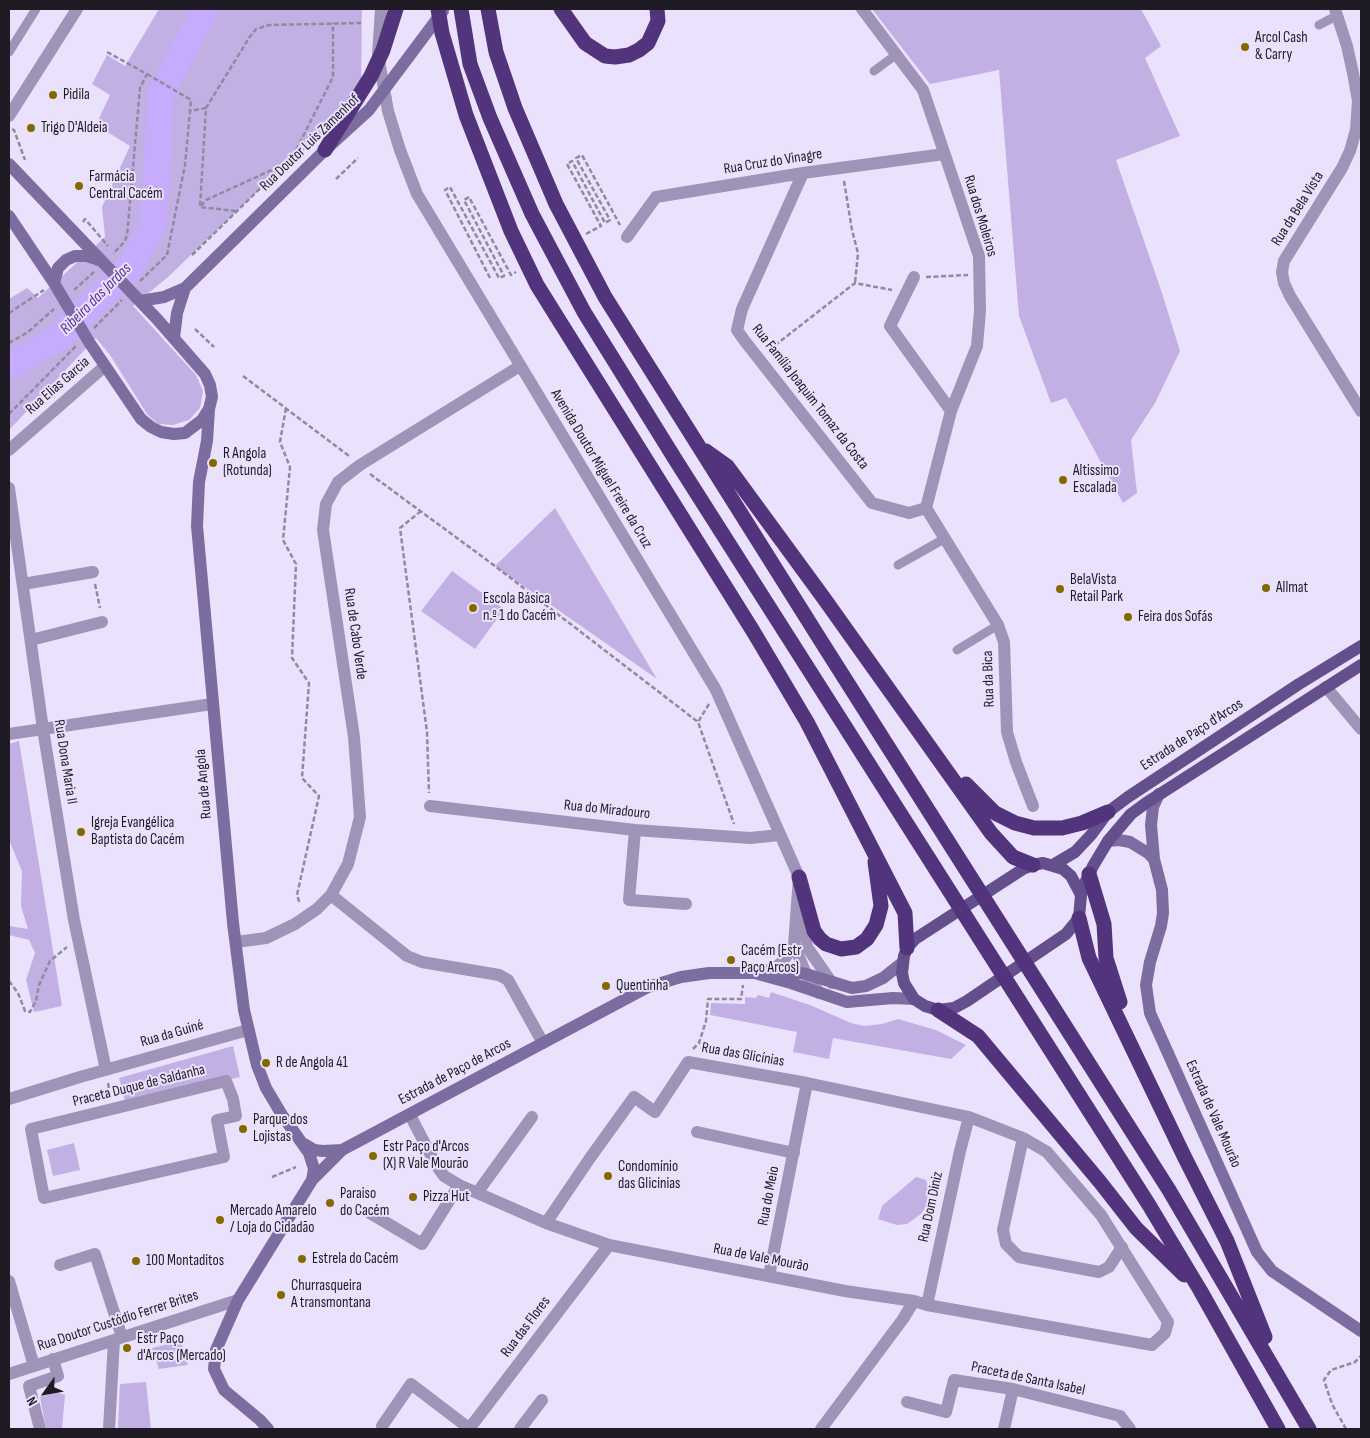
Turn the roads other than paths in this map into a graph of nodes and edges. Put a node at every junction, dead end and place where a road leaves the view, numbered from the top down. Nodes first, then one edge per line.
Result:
1 (36, 9) edge
2 (77, 9) edge
3 (381, 9) edge
4 (396, 9) edge
5 (438, 9) edge
6 (445, 9) edge
7 (461, 9) edge
8 (488, 9) edge
9 (561, 9) edge
10 (657, 9) edge
11 (862, 9) edge
12 (1336, 12) edge
13 (1319, 26) dead end
14 (9, 52) edge
15 (897, 54) junction
16 (874, 71) dead end
17 (11, 108) edge
18 (325, 150) junction
19 (944, 154) junction
20 (9, 164) edge
21 (803, 173) junction
22 (9, 216) edge
23 (627, 237) dead end
24 (101, 264) junction
25 (914, 277) road end
26 (54, 284) junction
27 (185, 288) junction
28 (140, 301) junction
29 (174, 338) junction
30 (105, 366) junction
31 (520, 366) junction
32 (210, 409) junction
33 (951, 411) junction
34 (1361, 411) edge
35 (698, 446) junction
36 (9, 450) edge
37 (9, 488) edge
38 (926, 508) junction
39 (944, 538) junction
40 (898, 566) dead end
41 (93, 572) road end
42 (23, 584) junction
43 (102, 622) road end
44 (998, 625) junction
45 (31, 640) junction
46 (1361, 646) edge
47 (956, 650) dead end
48 (1361, 665) edge
49 (1326, 688) junction
50 (212, 704) junction
51 (43, 728) junction
52 (1361, 729) edge
53 (9, 734) edge
54 (928, 746) junction
55 (1159, 794) junction
56 (430, 806) road end
57 (1033, 806) dead end
58 (1108, 812) junction
59 (634, 830) junction
60 (780, 835) junction
61 (1108, 841) junction
62 (874, 851) junction
63 (1154, 859) junction
64 (1053, 865) junction
65 (1028, 867) junction
66 (1088, 874) junction
67 (799, 878) junction
68 (331, 895) junction
69 (1081, 895) junction
70 (686, 904) dead end
71 (806, 906) junction
72 (1079, 918) junction
73 (236, 942) junction
74 (794, 945) junction
75 (908, 948) junction
76 (902, 963) junction
77 (774, 969) junction
78 (756, 973) junction
79 (806, 974) junction
80 (832, 983) junction
81 (819, 994) junction
82 (914, 999) junction
83 (938, 1010) junction
84 (248, 1030) junction
85 (543, 1043) junction
86 (106, 1070) junction
87 (807, 1083) junction
88 (9, 1099) edge
89 (1156, 1100) junction
90 (112, 1109) joint
91 (410, 1114) junction
92 (532, 1117) dead end
93 (969, 1117) junction
94 (697, 1132) dead end
95 (1023, 1138) junction
96 (301, 1143) junction
97 (342, 1150) junction
98 (794, 1152) junction
99 (312, 1180) junction
100 (459, 1185) junction
101 (477, 1193) junction
102 (370, 1213) dead end
103 (546, 1223) junction
104 (609, 1245) junction
105 (1122, 1247) junction
106 (60, 1265) dead end
107 (769, 1276) junction
108 (9, 1281) edge
109 (1200, 1290) junction
110 (238, 1300) junction
111 (914, 1301) junction
112 (927, 1305) junction
113 (1361, 1331) edge
114 (118, 1338) junction
115 (1152, 1345) joint
116 (54, 1360) junction
117 (34, 1366) junction
118 (9, 1374) edge
119 (1282, 1380) junction
120 (1013, 1389) junction
121 (542, 1400) dead end
122 (907, 1402) dead end
123 (382, 1426) dead end
124 (40, 1429) edge
125 (109, 1429) edge
126 (268, 1429) edge
127 (469, 1429) edge
128 (520, 1429) edge
129 (820, 1429) edge
130 (1004, 1429) edge
131 (1130, 1429) edge
132 (1278, 1429) edge
133 (1309, 1429) edge

1 - 14 lane
2 - 17 street
3 - 31 street, Avenida Doutor Miguel Freire da Cruz
4 - 18 highway
5 - 62 highway
6 - 18 street, Rua Doutor Luis Zamenhof
7 - 109 highway
8 - 35 highway
9 - 10 highway
11 - 15 street, Rua dos Moleiros
12 - 13 lane
12 - 34 street, Rua da Bela Vista
15 - 16 lane
15 - 19 street, Rua dos Moleiros
18 - 27 street, Rua Doutor Luis Zamenhof
19 - 21 street, Rua Cruz do Vinagre
19 - 33 street, Rua dos Moleiros
20 - 24 street, Rua de Angola
21 - 23 street, Rua Cruz do Vinagre
21 - 38 street, Rua Família Joaquim Tomaz da Costa
22 - 26 street
24 - 26 street
24 - 28 street, Rua de Angola
25 - 33 street
26 - 30 street
27 - 28 street
27 - 29 street
28 - 29 street, Rua de Angola
29 - 32 street, Rua de Angola
30 - 32 street
30 - 36 street, Rua Elias Garcia
31 - 60 street, Avenida Doutor Miguel Freire da Cruz
31 - 68 street, Rua de Cabo Verde
32 - 50 street, Rua de Angola
33 - 38 street, Rua dos Moleiros
35 - 54 highway
35 - 119 highway
37 - 42 street, Rua Dona Maria II
38 - 39 street, Rua da Bica
39 - 40 lane
39 - 44 street, Rua da Bica
41 - 42 street
42 - 45 street, Rua Dona Maria II
43 - 45 street
44 - 47 lane
44 - 57 street, Rua da Bica
45 - 51 street, Rua Dona Maria II
46 - 58 main road, Estrada de Paço d'Arcos
48 - 49 main road
49 - 52 street
49 - 55 main road
50 - 51 street
50 - 73 street, Rua de Angola
51 - 53 street
51 - 86 street, Rua Dona Maria II
54 - 58 highway
54 - 65 highway
55 - 61 main road
55 - 63 street, Estrada de Vale Mourão
56 - 59 street, Rua do Miradouro
58 - 64 main road, Estrada de Paço d'Arcos
59 - 60 street, Rua do Miradouro
59 - 70 street
60 - 67 street, Avenida Doutor Miguel Freire da Cruz
61 - 63 street
61 - 66 main road
62 - 71 highway
62 - 75 highway
63 - 113 street, Estrada de Vale Mourão
64 - 65 main road
64 - 69 main road
65 - 75 main road
66 - 69 main road
66 - 89 highway
67 - 71 highway
67 - 74 street, Avenida Doutor Miguel Freire da Cruz
68 - 73 street, Rua de Cabo Verde
68 - 85 street
69 - 72 main road
71 - 80 street
72 - 83 main road
72 - 89 highway
73 - 84 street, Rua de Angola
74 - 77 street
74 - 79 street, Avenida Doutor Miguel Freire da Cruz
75 - 76 main road
76 - 80 street
76 - 82 main road
77 - 78 street
77 - 79 street
78 - 81 street
78 - 85 street, Estrada de Paço de Arcos
79 - 80 street
79 - 81 street, Avenida Doutor Miguel Freire da Cruz
81 - 82 street
82 - 83 main road
83 - 109 highway
84 - 86 street, Rua da Guiné
84 - 96 street, Rua de Angola
85 - 91 street, Estrada de Paço de Arcos
86 - 88 street, Rua da Guiné
87 - 93 street, Rua das Glicínias
87 - 98 street, Rua do Meio
87 - 103 street, Rua das Glicínias
89 - 119 highway
90 - 90 street, Praceta Duque de Saldanha
91 - 97 street, Estrada de Paço de Arcos
91 - 100 street, Rua de Vale Mourão
92 - 101 street
93 - 95 street, Rua das Glicínias
93 - 112 street, Rua Dom Diniz
94 - 98 street, Rua do Meio
95 - 105 street, Rua das Glicínias
95 - 105 street
96 - 97 street
96 - 99 street, Rua de Angola
97 - 99 street, Estrada de Paço de Arcos
98 - 107 street, Rua do Meio
99 - 110 street, Estrada de Paço de Arcos
100 - 101 street, Rua de Vale Mourão
100 - 102 street
101 - 103 street, Rua de Vale Mourão
103 - 104 street, Rua de Vale Mourão
104 - 107 street, Rua de Vale Mourão
104 - 127 street, Rua das Flores
105 - 115 street, Rua das Glicínias
106 - 114 street
107 - 111 street, Rua de Vale Mourão
108 - 117 street
109 - 132 highway
110 - 114 street, Rua Doutor Custódio Ferrer Brites
110 - 126 street, Estrada de Paço de Arcos
111 - 112 street, Rua de Vale Mourão
111 - 129 street
112 - 115 street, Rua de Vale Mourão
114 - 116 street, Rua Doutor Custódio Ferrer Brites
114 - 125 street
116 - 117 street, Rua Doutor Custódio Ferrer Brites
116 - 124 street
117 - 118 street, Rua Doutor Custódio Ferrer Brites
119 - 133 highway
120 - 122 street, Praceta de Santa Isabel
120 - 130 street
120 - 131 street, Praceta de Santa Isabel
121 - 128 street
123 - 127 street

